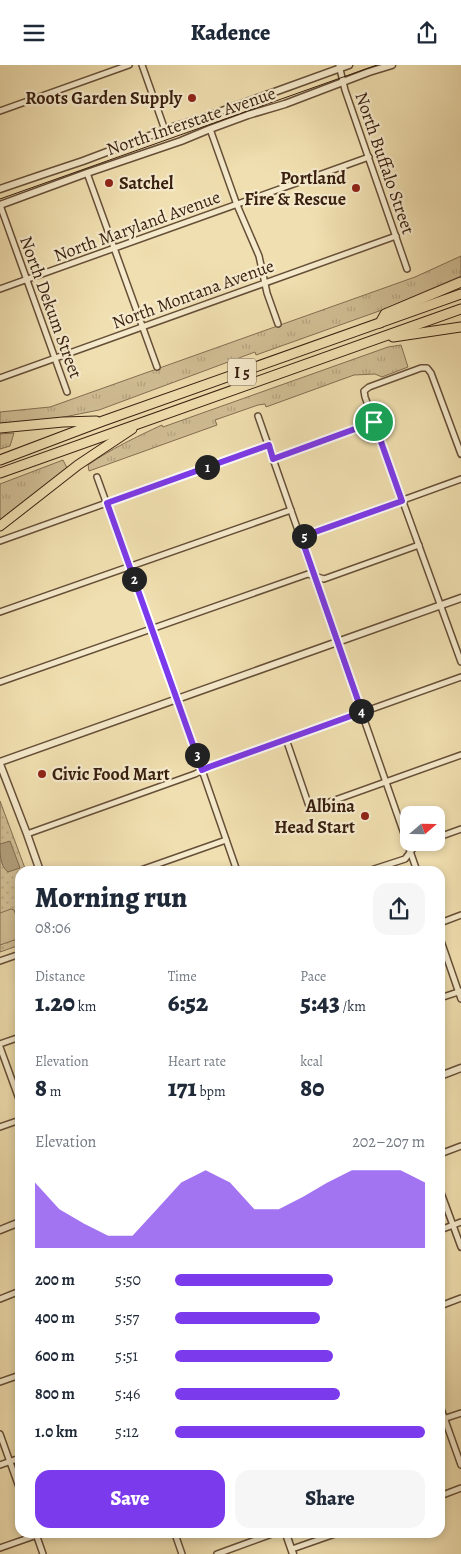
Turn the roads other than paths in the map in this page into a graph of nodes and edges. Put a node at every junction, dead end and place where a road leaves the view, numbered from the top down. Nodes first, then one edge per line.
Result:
1 (129, 65) edge
2 (142, 65) edge
3 (349, 65) edge
4 (392, 65) edge
5 (340, 67) edge
6 (343, 82) junction
7 (0, 111) edge
8 (210, 129) junction
9 (165, 130) junction
10 (369, 157) junction
11 (88, 173) junction
12 (0, 189) edge
13 (0, 205) edge
14 (237, 205) junction
15 (396, 236) junction
16 (114, 248) junction
17 (407, 269) dead end
18 (27, 280) junction
19 (461, 281) edge
20 (265, 283) junction
21 (0, 289) edge
22 (461, 294) edge
23 (461, 309) edge
24 (380, 323) junction
25 (278, 324) dead end
26 (143, 327) junction
27 (461, 327) edge
28 (373, 340) junction
29 (55, 358) junction
30 (157, 367) dead end
31 (0, 378) edge
32 (67, 391) dead end
33 (258, 415) dead end
34 (103, 421) junction
35 (374, 422) junction
36 (140, 423) junction
37 (0, 428) edge
38 (269, 445) junction
39 (461, 454) edge
40 (273, 459) junction
41 (0, 460) edge
42 (0, 473) edge
43 (98, 477) dead end
44 (461, 479) edge
45 (402, 501) junction
46 (107, 503) junction
47 (291, 510) junction
48 (0, 526) edge
49 (301, 537) junction
50 (0, 541) edge
51 (418, 545) junction
52 (129, 567) junction
53 (314, 576) junction
54 (461, 598) edge
55 (440, 605) junction
56 (0, 613) edge
57 (152, 629) junction
58 (338, 642) junction
59 (461, 662) edge
60 (461, 677) edge
61 (0, 683) edge
62 (177, 698) junction
63 (362, 712) junction
64 (286, 739) junction
65 (461, 755) edge
66 (0, 763) edge
67 (202, 770) junction
68 (386, 782) junction
69 (461, 829) edge
70 (27, 834) junction
71 (445, 835) edge
72 (226, 840) junction
73 (410, 852) junction
74 (38, 866) edge
75 (152, 866) edge
76 (235, 866) edge
77 (383, 866) edge
78 (415, 866) edge
79 (461, 915) edge
80 (445, 921) edge
81 (445, 952) edge
82 (15, 956) edge
83 (0, 961) edge
84 (460, 992) edge
85 (445, 996) edge
86 (461, 999) edge
87 (15, 1039) edge
88 (0, 1045) edge
89 (461, 1069) edge
90 (445, 1074) edge
91 (15, 1088) edge
92 (15, 1122) edge
93 (0, 1127) edge
94 (461, 1146) edge
95 (445, 1152) edge
96 (445, 1203) edge
97 (461, 1222) edge
98 (15, 1224) edge
99 (453, 1225) junction
100 (445, 1228) edge
101 (0, 1230) edge
102 (461, 1247) edge
103 (15, 1293) edge
104 (461, 1298) edge
105 (0, 1299) edge
106 (445, 1303) edge
107 (15, 1377) edge
108 (0, 1382) edge
109 (461, 1413) edge
110 (445, 1418) edge
111 (445, 1426) edge
112 (0, 1434) edge
113 (15, 1460) edge
114 (10, 1462) junction
115 (0, 1465) edge
116 (461, 1465) edge
117 (15, 1476) edge
118 (461, 1488) edge
119 (445, 1494) edge
120 (26, 1538) edge
121 (38, 1538) edge
122 (176, 1538) edge
123 (261, 1538) edge
124 (288, 1538) edge
125 (326, 1538) edge
126 (0, 1548) edge
127 (293, 1552) edge
128 (43, 1554) edge
129 (182, 1554) edge
130 (217, 1554) edge

1 - 7 street
2 - 9 street
3 - 5 street, North Interstate Avenue
4 - 6 street, North Interstate Avenue
5 - 6 street, North Buffalo Street
5 - 9 street, North Interstate Avenue
6 - 8 street, North Interstate Avenue
6 - 10 street, North Buffalo Street
8 - 11 street, North Interstate Avenue
8 - 14 street
9 - 12 street, North Interstate Avenue
10 - 14 street, North Maryland Avenue
10 - 15 street, North Buffalo Street
11 - 13 street, North Interstate Avenue
11 - 16 street
13 - 18 street, North Dekum Street
14 - 16 street, North Maryland Avenue
14 - 20 street
15 - 17 street, North Buffalo Street
15 - 20 street, North Montana Avenue
16 - 18 street, North Maryland Avenue
16 - 26 street
18 - 21 street, North Maryland Avenue
18 - 29 street, North Dekum Street
19 - 24 highway
20 - 25 street
20 - 26 street, North Montana Avenue
22 - 24 highway, I 5
23 - 28 highway, I 5
24 - 34 highway, I 5
26 - 29 street, North Montana Avenue
26 - 30 street
27 - 28 highway
28 - 36 highway, I 5
29 - 31 street, North Montana Avenue
29 - 32 street, North Dekum Street
33 - 38 street
34 - 37 highway
34 - 41 highway, I 5
35 - 39 street
35 - 40 street
35 - 45 street
36 - 42 highway, I 5
36 - 48 highway
38 - 40 street
38 - 46 street
40 - 47 street
43 - 46 street
44 - 45 street
45 - 49 street
45 - 51 street
46 - 50 street
46 - 52 street
47 - 49 street
47 - 52 street
49 - 53 street
51 - 53 street
51 - 55 street
52 - 56 street
52 - 57 street
53 - 57 street
53 - 58 street
54 - 55 street
55 - 58 street
55 - 59 street
57 - 61 street
57 - 62 street
58 - 62 street
58 - 63 street
60 - 63 street
62 - 66 street
62 - 67 street
63 - 64 street
63 - 68 street
64 - 67 street
64 - 68 street
65 - 68 street
66 - 70 street
67 - 70 street
67 - 72 street
68 - 73 street
69 - 71 street
70 - 74 street
72 - 75 street
72 - 76 street
73 - 77 street
73 - 78 street
79 - 80 street
81 - 84 street
82 - 83 street
84 - 85 street
84 - 86 street
87 - 88 street
88 - 91 street
89 - 90 street
92 - 93 street
94 - 95 street
96 - 99 street
97 - 99 street
98 - 101 street
99 - 100 street
99 - 102 street
103 - 105 street
104 - 106 street
107 - 108 street
109 - 110 street
111 - 116 street
112 - 114 street
113 - 114 street
114 - 115 street
114 - 117 street
118 - 119 street
120 - 126 street
121 - 128 street
122 - 129 street
123 - 130 street
124 - 127 street
125 - 127 street

